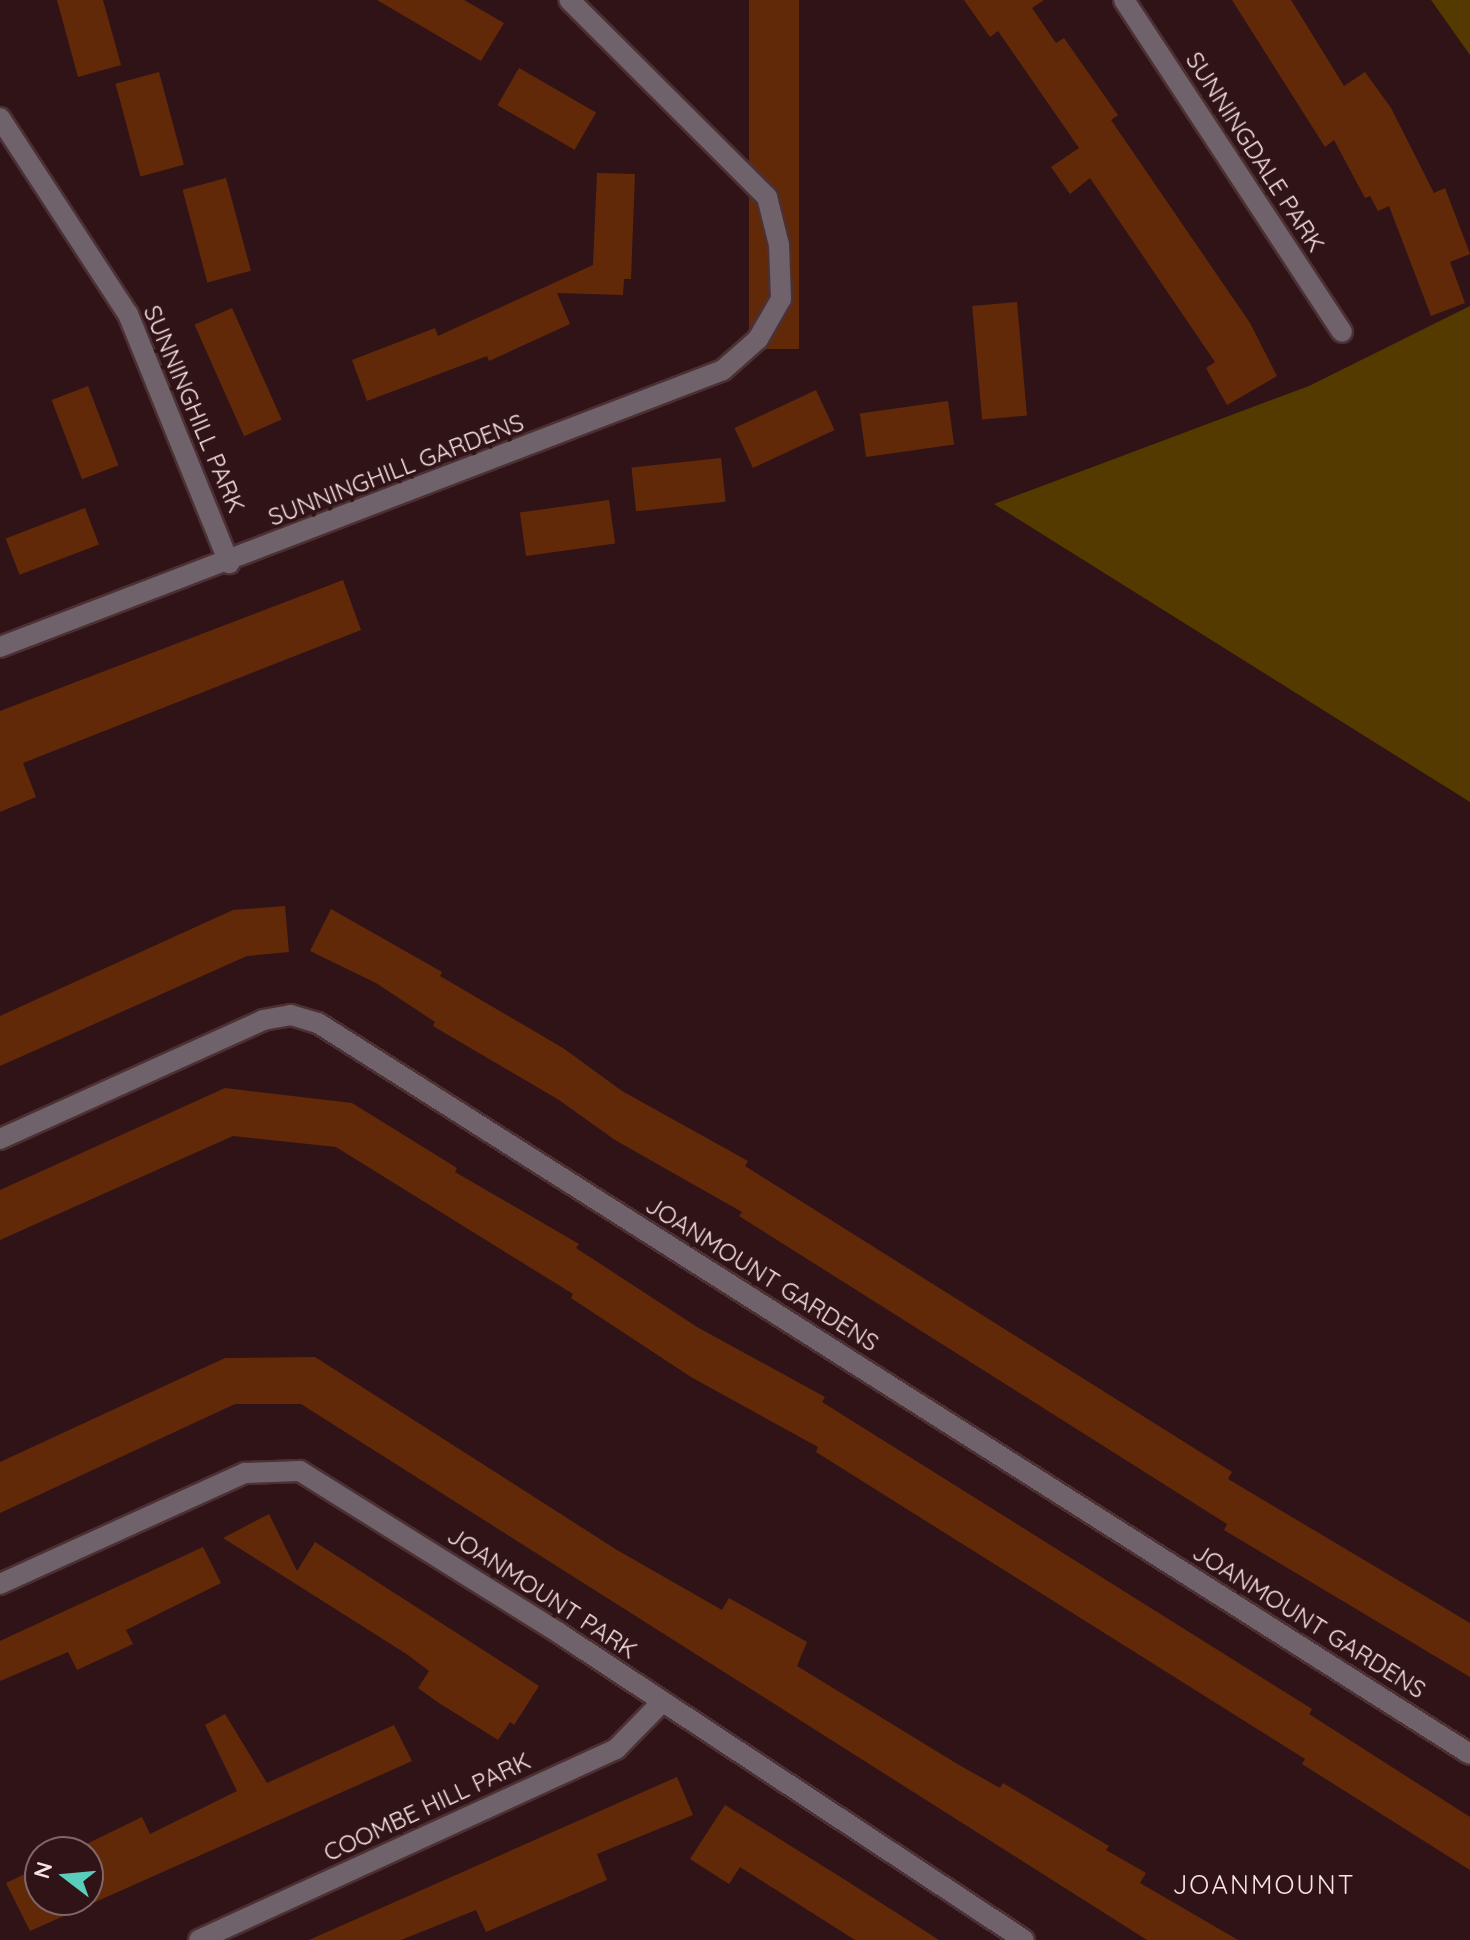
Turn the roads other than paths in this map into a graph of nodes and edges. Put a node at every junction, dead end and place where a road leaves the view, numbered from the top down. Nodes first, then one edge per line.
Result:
1 (569, 0) edge
2 (1124, 0) edge
3 (0, 118) edge
4 (1342, 332) dead end
5 (229, 563) junction
6 (0, 647) edge
7 (0, 1139) edge
8 (0, 1584) edge
9 (662, 1702) junction
10 (1470, 1754) edge
11 (199, 1940) edge
12 (1024, 1940) edge

1 - 5 street, SUNNINGHILL GARDENS
2 - 4 street, SUNNINGDALE PARK
3 - 5 street, SUNNINGHILL PARK
5 - 6 street, SUNNINGHILL GARDENS
7 - 10 street, JOANMOUNT GARDENS
8 - 9 street, JOANMOUNT PARK
9 - 11 street, COOMBE HILL PARK
9 - 12 street, JOANMOUNT PARK

